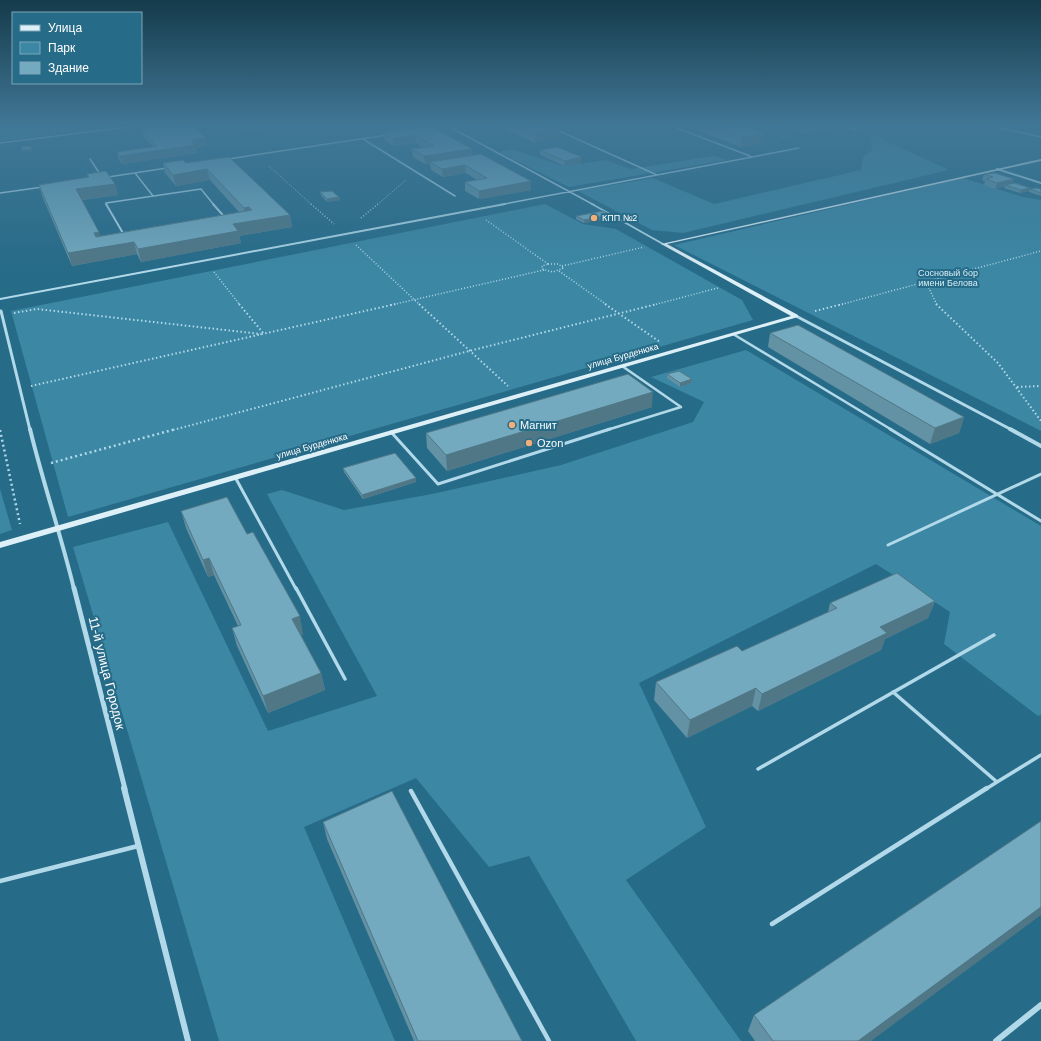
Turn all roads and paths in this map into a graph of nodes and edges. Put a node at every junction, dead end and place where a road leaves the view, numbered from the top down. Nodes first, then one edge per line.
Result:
1 (135, 173) edge
2 (99, 174) edge
3 (131, 174) edge
4 (278, 174) edge
5 (414, 174) edge
6 (419, 174) edge
7 (538, 174) edge
8 (654, 174) edge
9 (664, 174) edge
10 (975, 174) edge
11 (1011, 174) edge
12 (657, 175) junction
13 (1041, 183) edge
14 (47, 186) edge
15 (570, 191) junction
16 (0, 193) edge
17 (153, 196) junction
18 (455, 196) dead end
19 (470, 209) junction
20 (343, 233) junction
21 (663, 244) junction
22 (1041, 251) edge
23 (204, 259) junction
24 (548, 264) junction
25 (562, 266) junction
26 (544, 270) junction
27 (559, 271) junction
28 (926, 282) junction
29 (724, 286) dead end
30 (0, 299) edge
31 (414, 299) junction
32 (1, 312) edge
33 (619, 313) junction
34 (796, 316) junction
35 (264, 334) junction
36 (733, 334) junction
37 (469, 351) junction
38 (673, 351) junction
39 (622, 366) junction
40 (1041, 386) edge
41 (1017, 387) junction
42 (20, 389) junction
43 (519, 396) junction
44 (1041, 421) edge
45 (0, 430) edge
46 (392, 432) junction
47 (1041, 446) edge
48 (39, 466) junction
49 (1041, 474) edge
50 (235, 477) junction
51 (997, 493) junction
52 (1041, 521) edge
53 (59, 528) junction
54 (23, 538) junction
55 (0, 545) edge
56 (888, 545) dead end
57 (994, 635) dead end
58 (345, 679) dead end
59 (893, 692) junction
60 (1041, 755) edge
61 (758, 769) dead end
62 (997, 782) junction
63 (410, 791) dead end
64 (139, 846) junction
65 (0, 880) edge
66 (772, 924) dead end
67 (1041, 1005) edge
68 (188, 1041) edge
69 (549, 1041) edge
70 (996, 1041) edge

1 - 17 lane
2 - 3 lane
4 - 20 path
5 - 20 path
6 - 18 lane
7 - 15 lane
8 - 12 lane
9 - 12 lane
10 - 21 street
11 - 13 street
12 - 15 lane
14 - 16 lane
15 - 19 lane
15 - 21 lane
17 - 17 lane
19 - 20 lane
19 - 24 path
20 - 23 lane
20 - 31 path
21 - 25 path
21 - 34 street
22 - 28 path
23 - 30 lane
23 - 35 path
24 - 25 path
24 - 26 path
25 - 27 path
26 - 27 path
26 - 31 path
27 - 33 path
28 - 34 path
28 - 41 path
29 - 33 path
31 - 35 path
31 - 37 path
32 - 35 path
32 - 42 street, 11-й улица Городок
33 - 37 path
33 - 38 path
34 - 36 street, улица Бурденюка
34 - 47 street
35 - 42 path
36 - 38 street, улица Бурденюка
36 - 51 lane
37 - 43 path
37 - 48 path
38 - 39 street, улица Бурденюка
39 - 43 street, улица Бурденюка
39 - 46 lane
40 - 41 path
41 - 44 path
42 - 48 street, 11-й улица Городок
43 - 46 street, улица Бурденюка
45 - 54 path
46 - 50 street, улица Бурденюка
48 - 53 street, 11-й улица Городок
49 - 51 lane
50 - 53 street, улица Бурденюка
50 - 58 lane
51 - 52 lane
51 - 56 lane
53 - 54 street, улица Бурденюка
53 - 64 street, 11-й улица Городок
54 - 55 street, улица Бурденюка
57 - 59 lane
59 - 61 lane
59 - 62 lane
60 - 62 lane
62 - 66 lane
63 - 69 lane
64 - 65 lane
64 - 68 street, 11-й улица Городок
67 - 70 street

